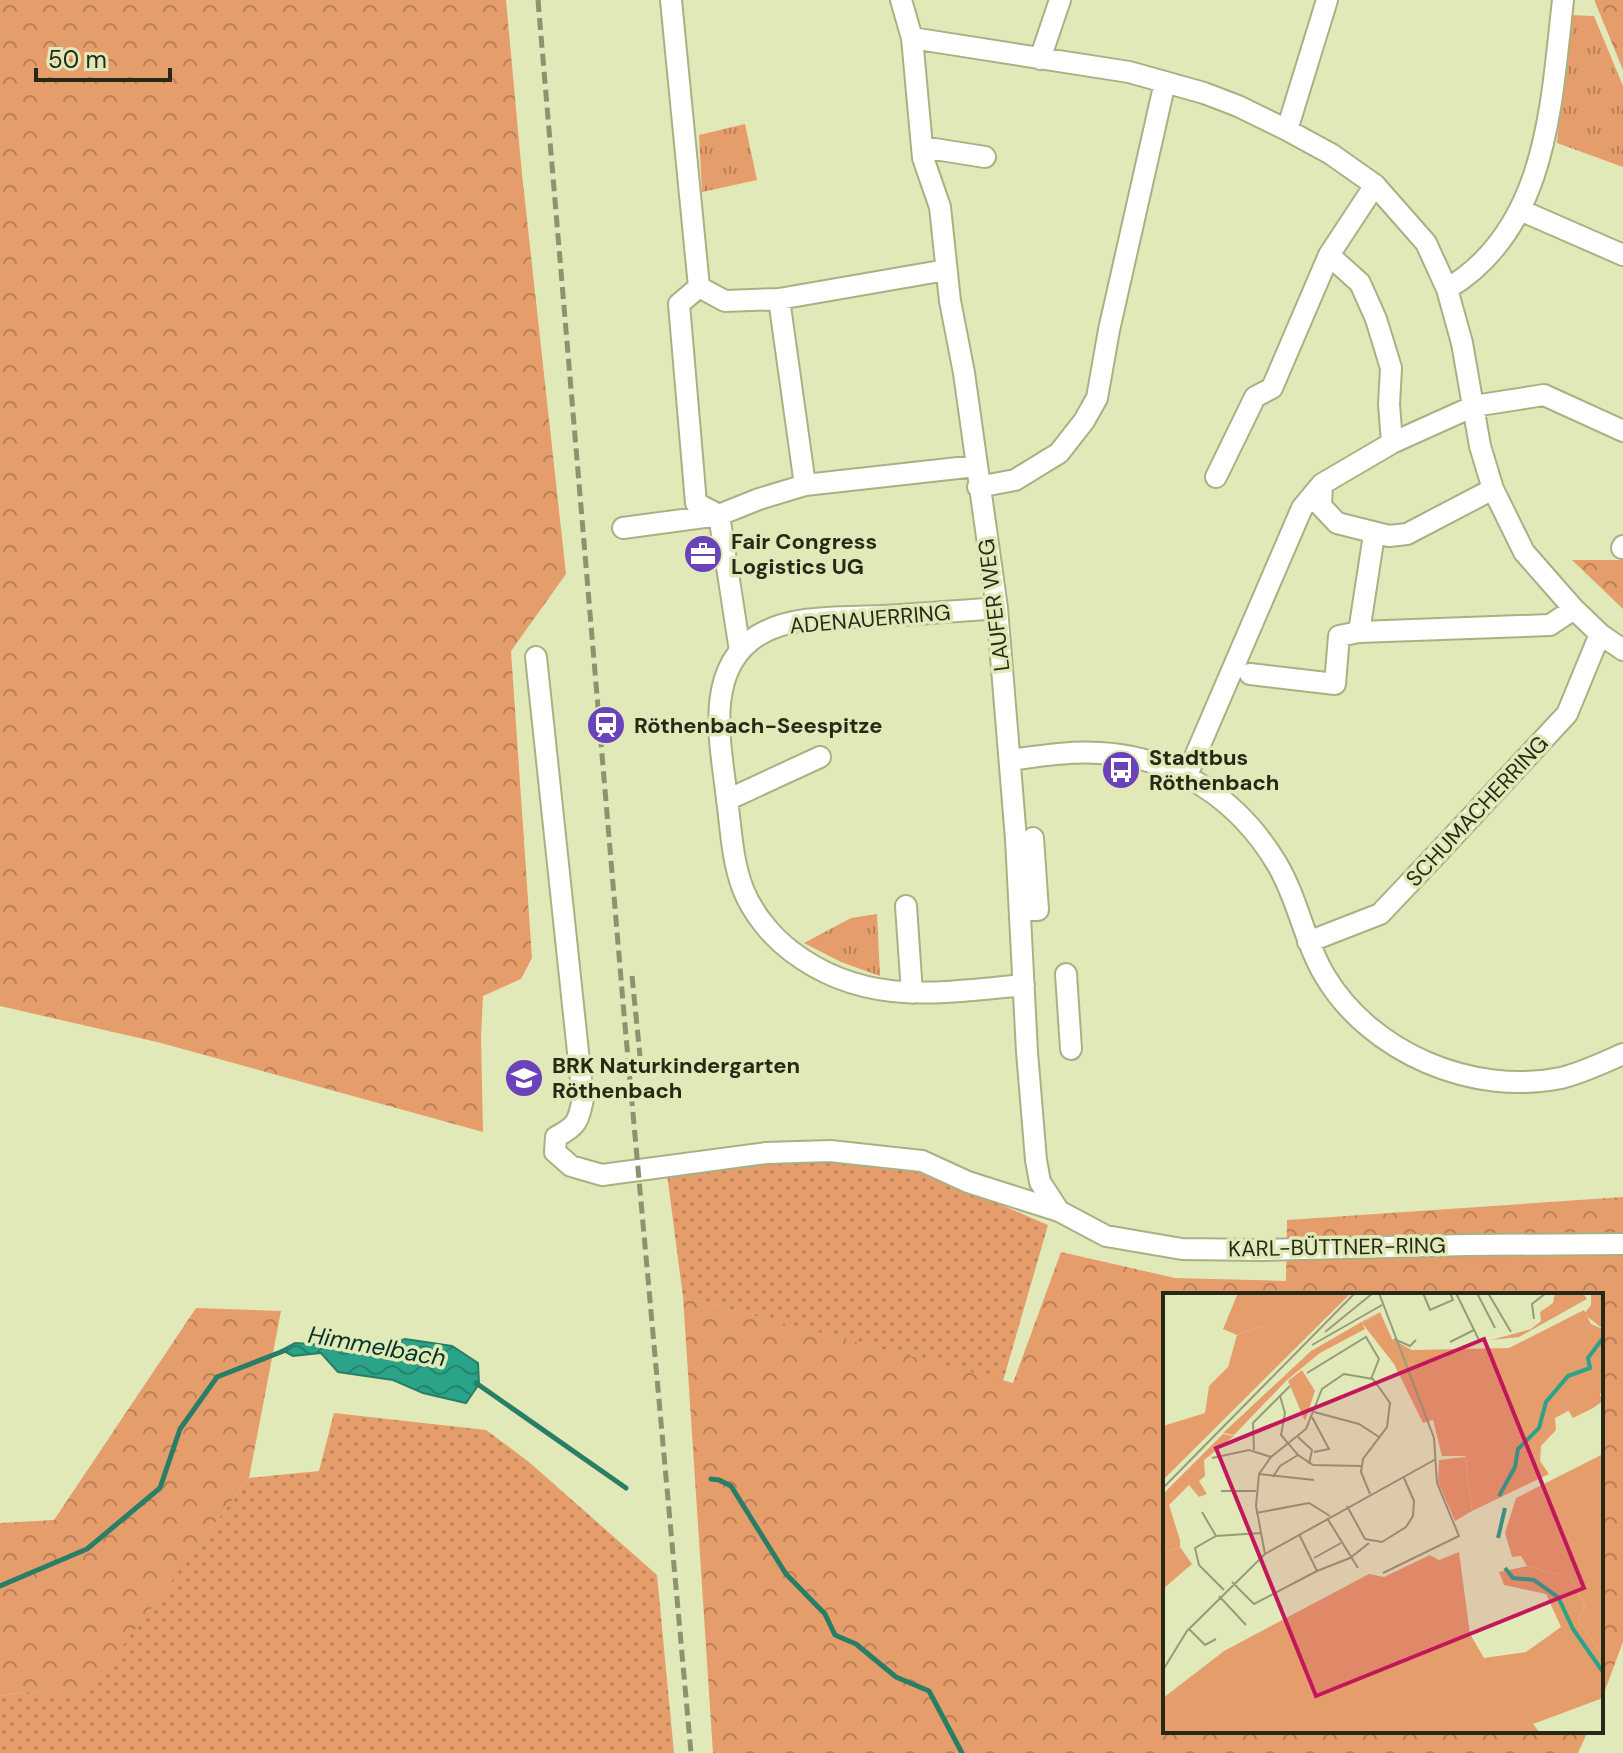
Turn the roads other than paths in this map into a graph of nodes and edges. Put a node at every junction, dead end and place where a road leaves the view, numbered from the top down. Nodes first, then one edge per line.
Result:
1 (671, 0) edge
2 (901, 0) edge
3 (1060, 0) edge
4 (1327, 0) edge
5 (1563, 0) edge
6 (912, 38) junction
7 (1040, 59) junction
8 (1165, 82) junction
9 (1287, 130) junction
10 (922, 147) junction
11 (985, 157) dead end
12 (1375, 185) junction
13 (1520, 210) junction
14 (1329, 255) junction
15 (1623, 255) edge
16 (946, 270) junction
17 (699, 287) junction
18 (1447, 289) junction
19 (779, 299) junction
20 (1474, 406) junction
21 (1623, 431) edge
22 (1392, 443) junction
23 (977, 477) junction
24 (1216, 477) dead end
25 (1322, 484) junction
26 (805, 485) junction
27 (1493, 489) junction
28 (719, 515) junction
29 (626, 527) dead end
30 (1373, 541) dead end
31 (997, 608) junction
32 (1574, 609) junction
33 (1359, 632) junction
34 (1600, 634) junction
35 (1623, 650) edge
36 (740, 651) junction
37 (536, 657) dead end
38 (1250, 674) dead end
39 (820, 757) dead end
40 (1010, 760) junction
41 (1187, 775) junction
42 (727, 800) junction
43 (1033, 838) dead end
44 (906, 906) dead end
45 (1020, 910) junction
46 (1308, 942) junction
47 (1066, 974) dead end
48 (1024, 985) junction
49 (912, 993) junction
50 (1071, 1049) dead end
51 (1623, 1054) edge
52 (1059, 1211) junction
53 (1623, 1244) edge

1 - 17 street
2 - 6 street, LAUFER WEG
3 - 7 street
4 - 9 street
5 - 13 street
6 - 7 street
6 - 10 street, LAUFER WEG
7 - 8 street
8 - 9 street
8 - 23 street
9 - 12 street
10 - 11 street
10 - 16 street, LAUFER WEG
12 - 14 street
12 - 18 street
13 - 15 street
13 - 18 street
14 - 22 street
14 - 24 street
16 - 19 street
16 - 23 street, LAUFER WEG
17 - 19 street
17 - 28 street
18 - 20 street
19 - 26 street
20 - 21 street
20 - 22 street
20 - 27 street
22 - 25 street
23 - 26 street
23 - 31 street, LAUFER WEG
25 - 27 street
25 - 41 street
26 - 28 street
27 - 32 street
28 - 29 street
28 - 36 street
30 - 33 street
31 - 36 street, ADENAUERRING
31 - 40 street, LAUFER WEG
32 - 33 street
32 - 34 street
33 - 38 street
34 - 35 street
34 - 46 street, SCHUMACHERRING
36 - 42 street, ADENAUERRING
37 - 52 street, KARL-BÜTTNER-RING
39 - 42 street
40 - 41 street
40 - 45 street, LAUFER WEG
41 - 46 street
42 - 49 street, ADENAUERRING
43 - 45 street
44 - 49 street
45 - 48 street, LAUFER WEG
46 - 51 street
47 - 50 street
48 - 49 street, ADENAUERRING
48 - 52 street, LAUFER WEG
52 - 53 street, KARL-BÜTTNER-RING

